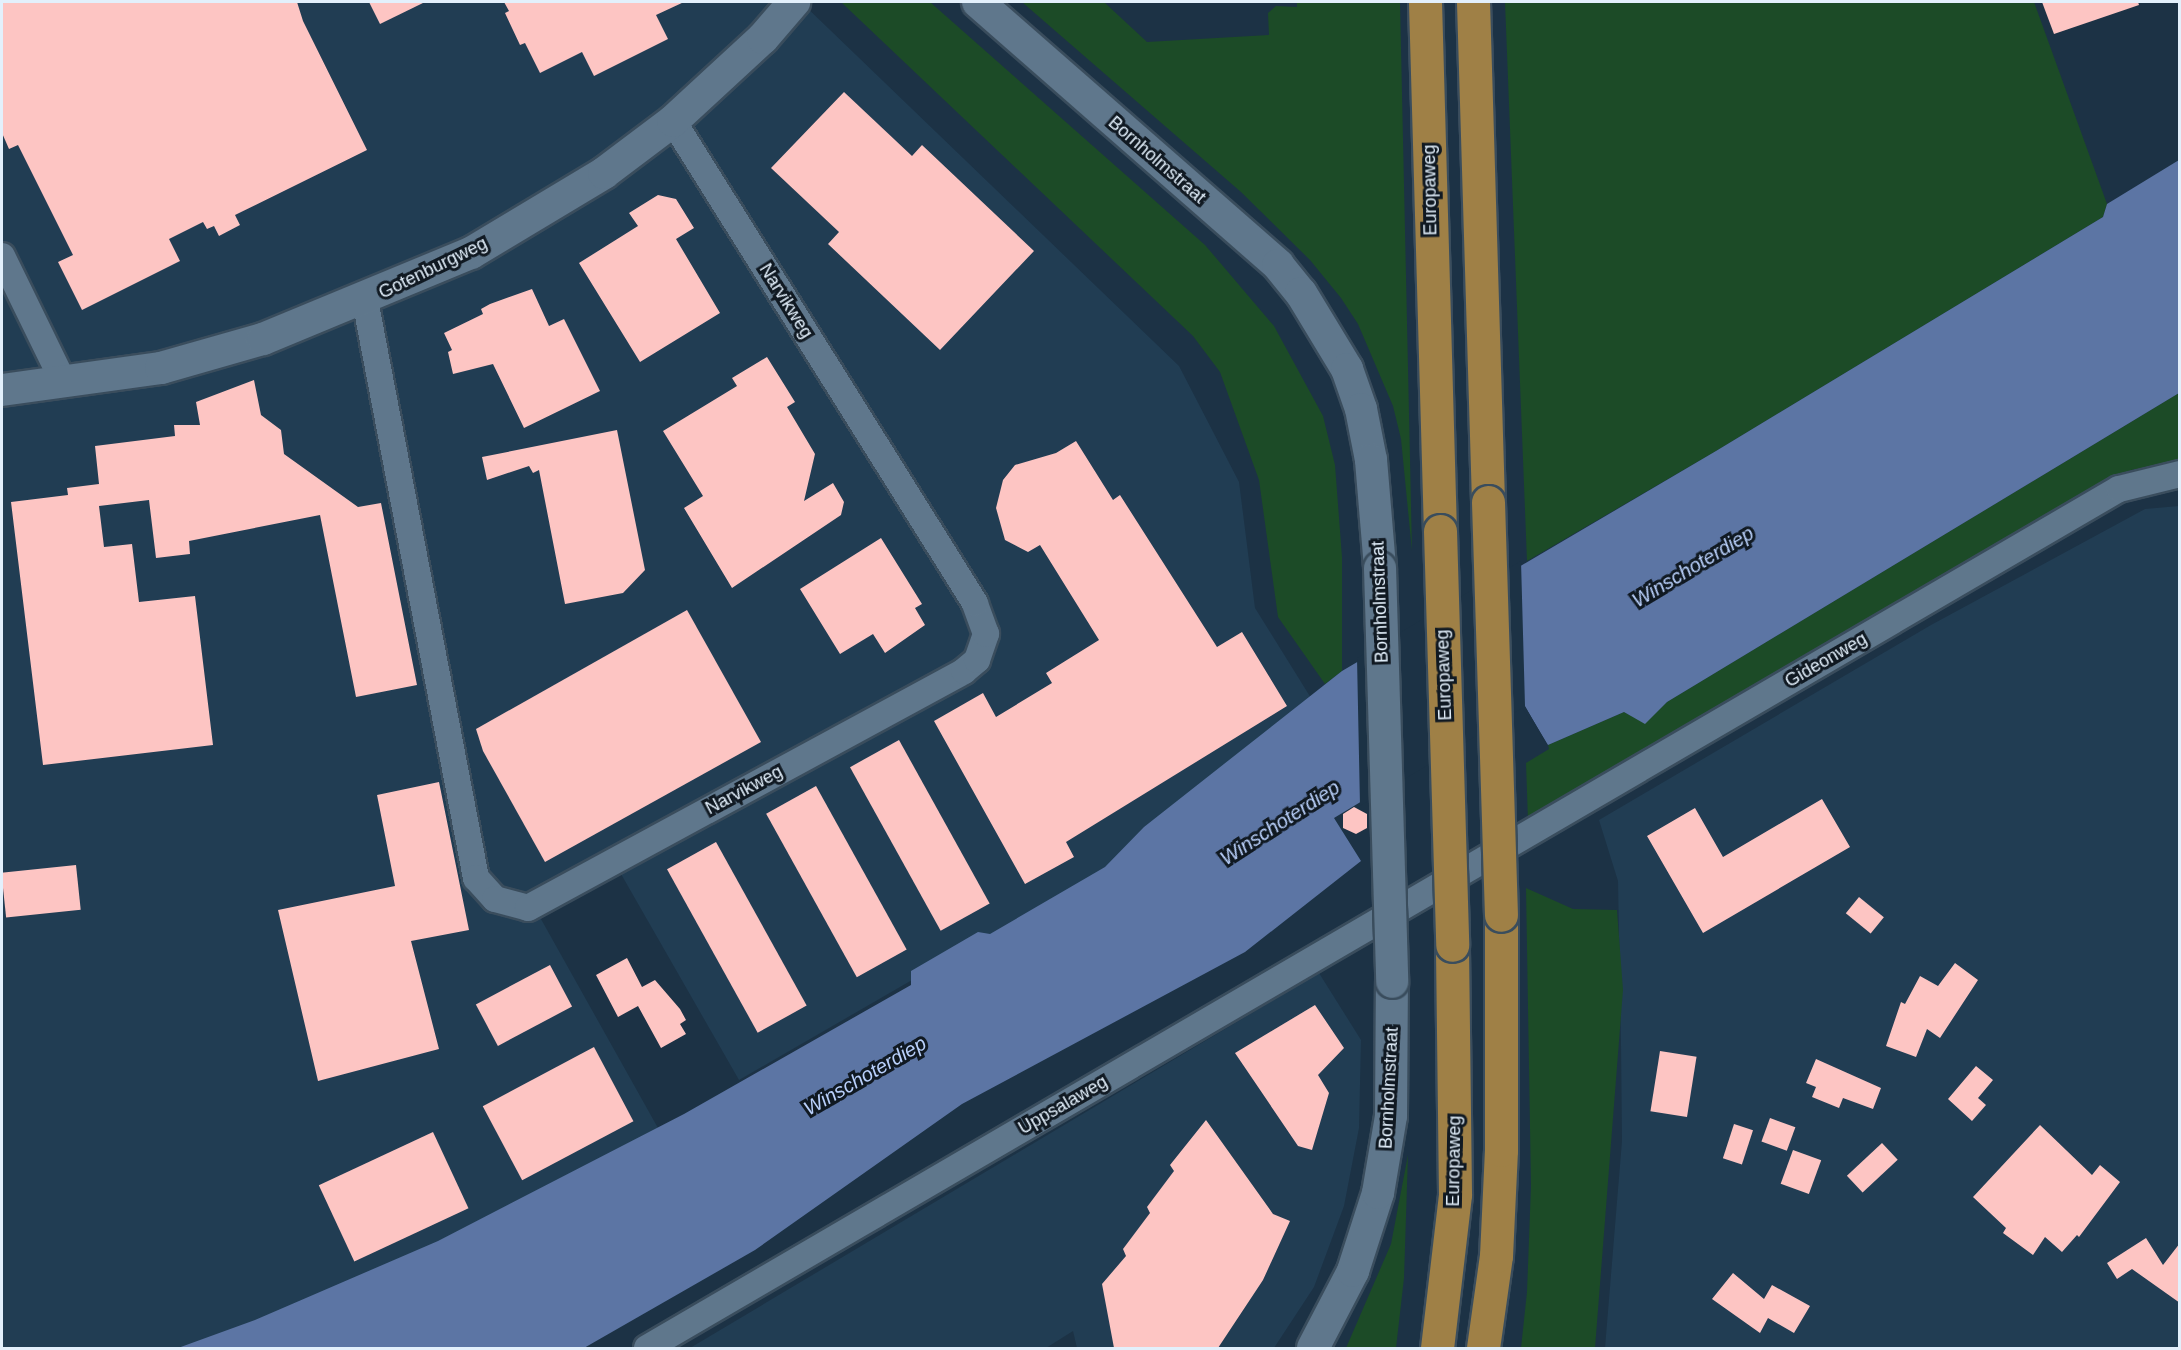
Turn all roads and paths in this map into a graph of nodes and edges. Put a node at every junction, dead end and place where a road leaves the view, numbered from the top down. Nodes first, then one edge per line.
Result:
1 (794, 2) edge
2 (978, 2) edge
3 (1425, 2) edge
4 (1473, 2) edge
5 (673, 121) junction
6 (2, 256) edge
7 (364, 300) junction
8 (64, 382) junction
9 (2, 390) edge
10 (2180, 474) edge
11 (1479, 863) joint
12 (647, 1348) edge
13 (1313, 1348) edge
14 (1437, 1348) edge
15 (1483, 1348) edge

1 - 5 street, Gotenburgweg
2 - 13 street, Bornholmstraat, bridge
3 - 14 highway, Europaweg, bridge
4 - 15 highway, bridge
5 - 7 street, Gotenburgweg
5 - 7 street, Narvikweg
6 - 8 street
7 - 8 street, Gotenburgweg
8 - 9 street, Gotenburgweg
10 - 11 street, Gideonweg
11 - 12 street, Uppsalaweg

